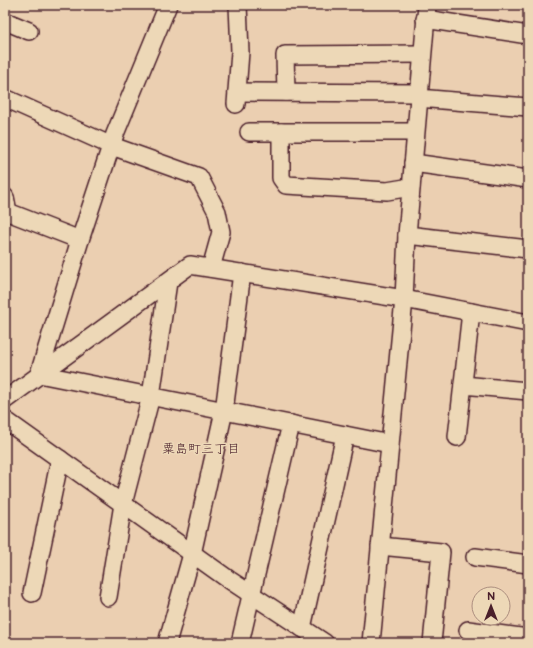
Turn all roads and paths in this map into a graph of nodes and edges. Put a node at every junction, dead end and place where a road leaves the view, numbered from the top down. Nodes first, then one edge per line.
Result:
1 (168, 5) edge
2 (238, 5) edge
3 (426, 12) edge
4 (5, 21) edge
5 (29, 31) dead end
6 (528, 35) edge
7 (422, 54) junction
8 (286, 92) junction
9 (418, 96) junction
10 (5, 98) edge
11 (528, 107) edge
12 (249, 132) dead end
13 (281, 132) junction
14 (415, 132) junction
15 (112, 146) junction
16 (413, 163) junction
17 (528, 179) edge
18 (410, 187) junction
19 (5, 197) edge
20 (406, 235) junction
21 (80, 240) junction
22 (528, 249) edge
23 (211, 268) junction
24 (242, 273) junction
25 (168, 282) junction
26 (404, 299) junction
27 (471, 312) junction
28 (528, 322) edge
29 (39, 374) junction
30 (463, 385) junction
31 (528, 391) edge
32 (151, 396) junction
33 (5, 400) edge
34 (224, 411) junction
35 (291, 424) junction
36 (6, 426) edge
37 (345, 435) junction
38 (457, 437) dead end
39 (390, 444) junction
40 (60, 459) junction
41 (123, 504) junction
42 (380, 546) junction
43 (192, 554) junction
44 (476, 556) dead end
45 (528, 564) edge
46 (32, 593) dead end
47 (252, 595) junction
48 (108, 597) dead end
49 (302, 628) junction
50 (468, 630) dead end
51 (528, 638) edge
52 (167, 643) edge
53 (240, 643) edge
54 (325, 643) edge
55 (371, 643) edge
56 (432, 643) edge

1 - 15 street
2 - 8 street
3 - 6 street
3 - 7 street
4 - 5 street
7 - 8 street
7 - 9 street
8 - 9 street
9 - 11 street
9 - 14 street
10 - 15 street
12 - 13 street
13 - 14 street
13 - 18 street
14 - 16 street
15 - 21 street
15 - 23 street
16 - 17 street
16 - 18 street
18 - 20 street
19 - 21 street
20 - 22 street
20 - 26 street
21 - 29 street
23 - 24 street
23 - 25 street
24 - 26 street
24 - 34 street
25 - 29 street
25 - 32 street
26 - 27 street
26 - 39 street
27 - 28 street
27 - 30 street
29 - 32 street
29 - 33 street
30 - 31 street
30 - 38 street
32 - 34 street
32 - 41 street
34 - 35 street
34 - 43 street
35 - 37 street
35 - 47 street
36 - 40 street
37 - 39 street
37 - 49 street
39 - 42 street
40 - 41 street
40 - 46 street
41 - 43 street
41 - 48 street
42 - 55 street
42 - 56 street
43 - 47 street
43 - 52 street
44 - 45 street
47 - 49 street
47 - 53 street
49 - 54 street
50 - 51 street

